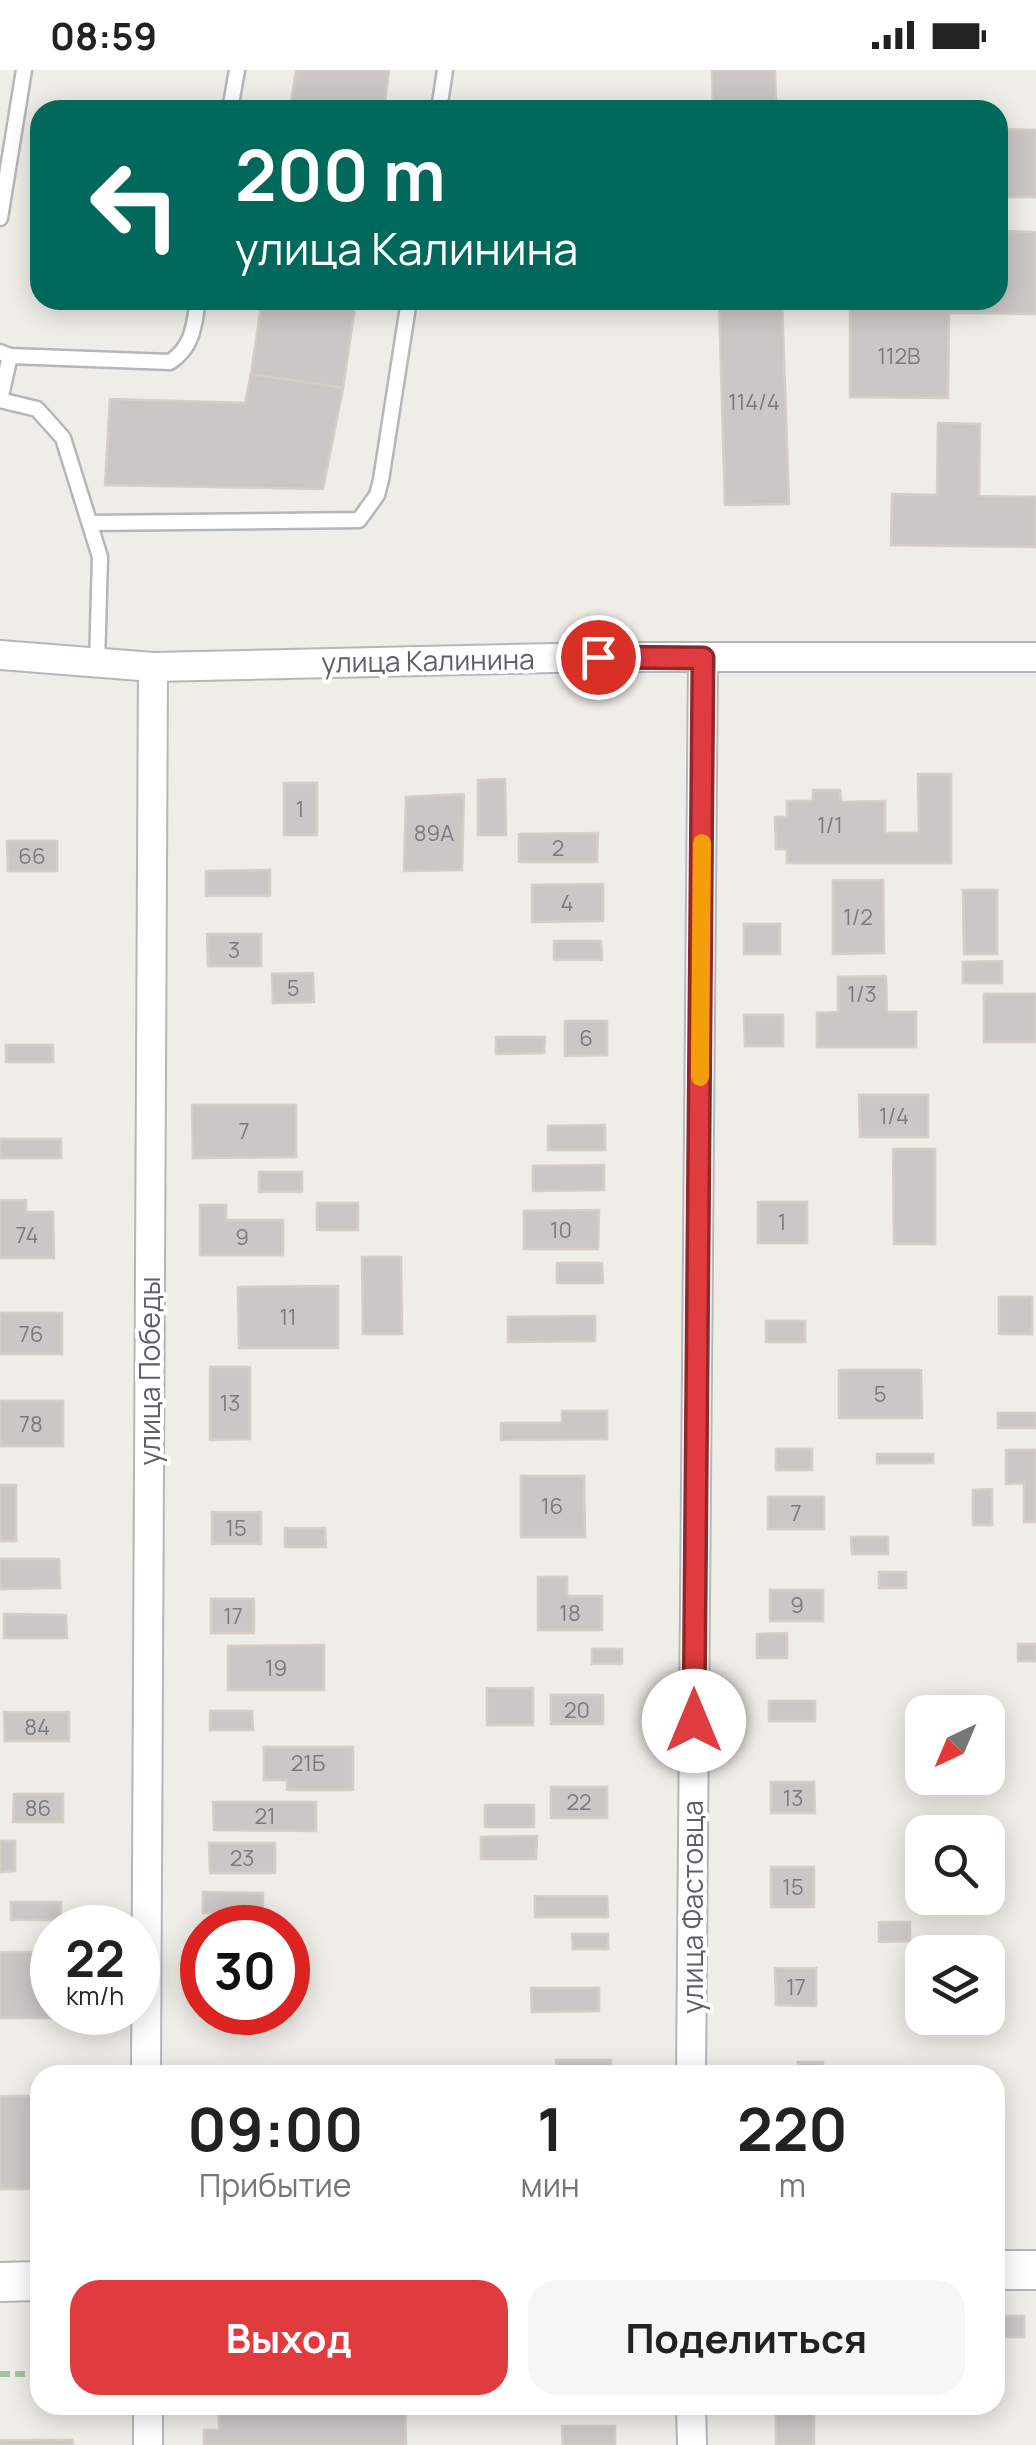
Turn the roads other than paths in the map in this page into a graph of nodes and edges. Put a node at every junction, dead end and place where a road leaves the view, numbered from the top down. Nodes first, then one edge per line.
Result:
1 (24, 70) edge
2 (237, 70) edge
3 (445, 70) edge
4 (232, 100) edge
5 (440, 100) edge
6 (0, 218) edge
7 (196, 310) edge
8 (407, 310) edge
9 (5, 354) edge
10 (0, 400) edge
11 (90, 523) junction
12 (0, 655) edge
13 (1036, 657) edge
14 (703, 658) junction
15 (97, 664) junction
16 (153, 667) junction
17 (146, 2065) edge
18 (692, 2065) edge
19 (1005, 2270) edge
20 (1036, 2270) edge
21 (30, 2281) edge
22 (0, 2282) edge
23 (148, 2415) edge
24 (691, 2415) edge
25 (148, 2445) edge
26 (692, 2445) edge

1 - 6 lane
2 - 4 lane
3 - 5 lane
7 - 9 lane
8 - 11 lane
9 - 10 lane
10 - 11 lane
11 - 15 lane
12 - 15 street, улица Калинина
13 - 14 street, улица Калинина
14 - 16 street, улица Калинина
14 - 18 street, улица Фастовца
15 - 16 street, улица Калинина
16 - 17 street, улица Победы
19 - 20 main road
21 - 22 main road
23 - 25 street
24 - 26 street

